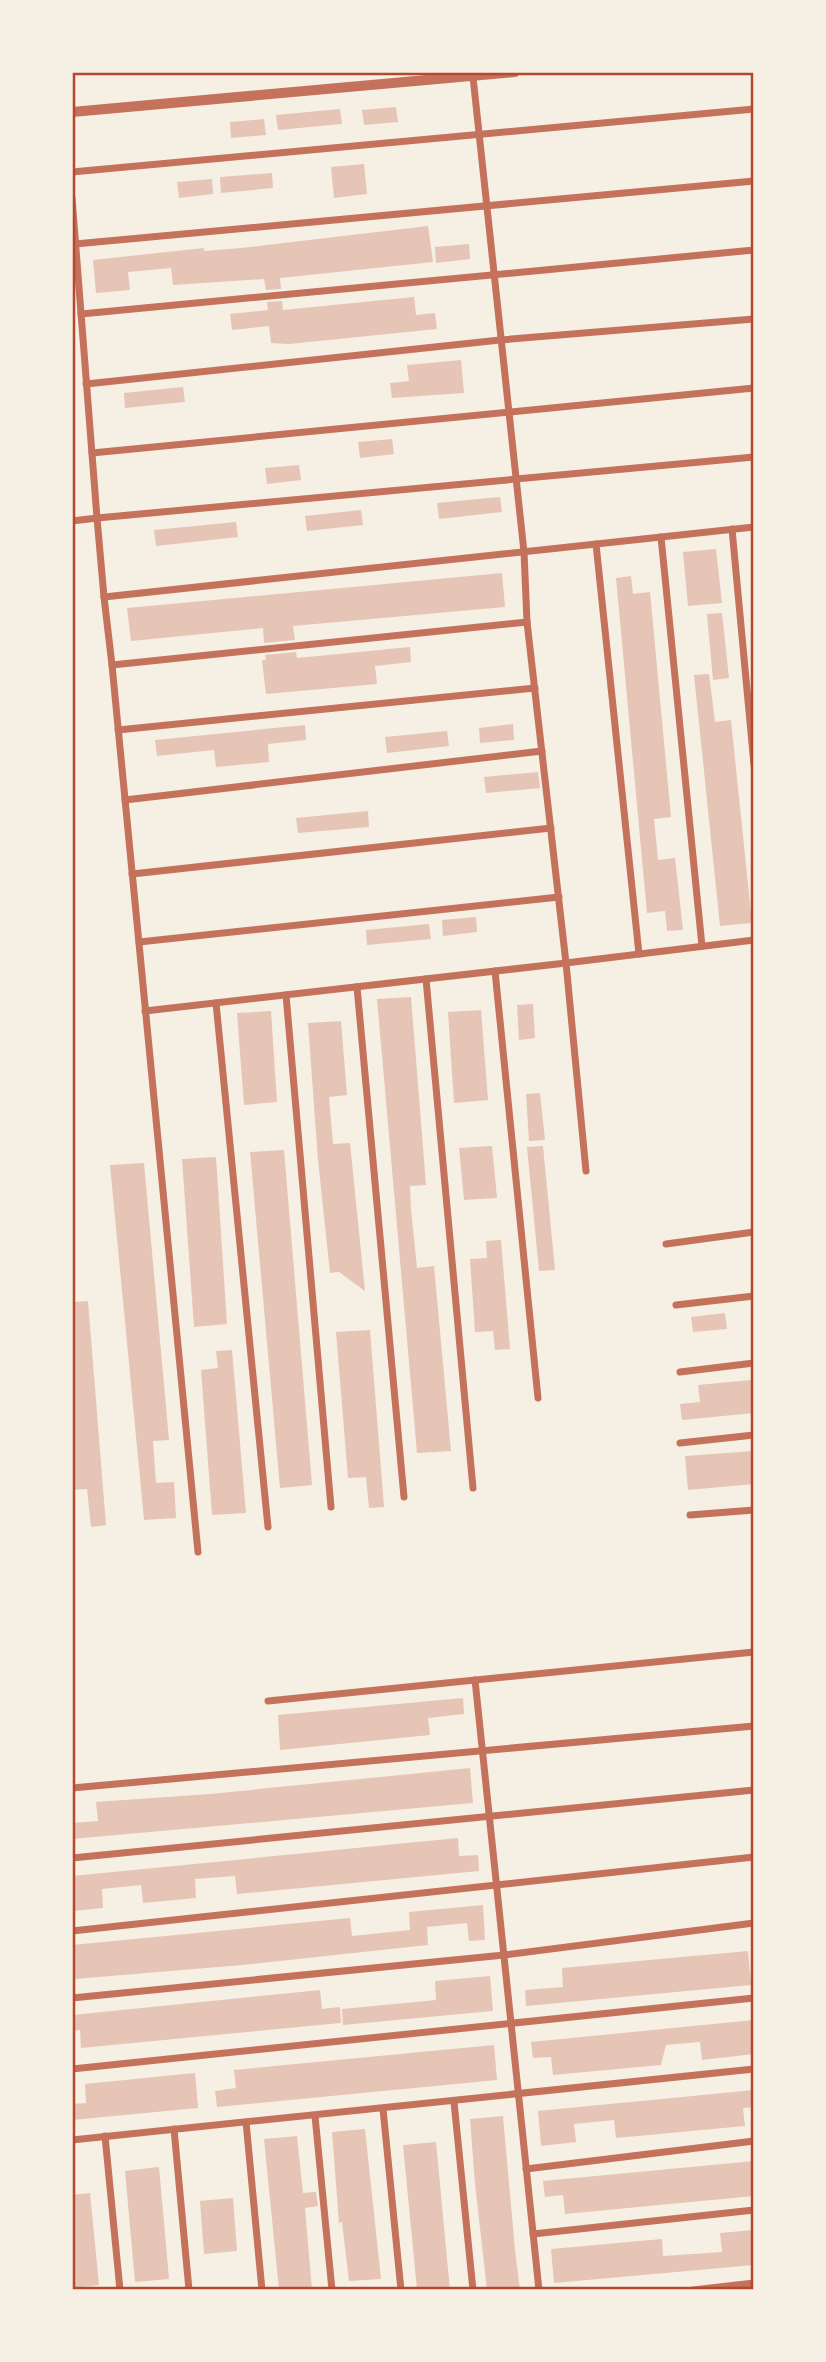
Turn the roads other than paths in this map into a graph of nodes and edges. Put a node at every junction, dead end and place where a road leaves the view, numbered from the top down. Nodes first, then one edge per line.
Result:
1 (515, 72) edge
2 (473, 77) junction
3 (754, 109) edge
4 (72, 112) edge
5 (479, 133) junction
6 (72, 173) edge
7 (754, 181) edge
8 (72, 198) edge
9 (486, 204) junction
10 (75, 244) junction
11 (754, 250) edge
12 (493, 273) junction
13 (81, 314) junction
14 (754, 319) edge
15 (500, 340) junction
16 (86, 384) junction
17 (754, 388) edge
18 (507, 411) junction
19 (92, 453) junction
20 (754, 457) edge
21 (514, 479) junction
22 (97, 518) junction
23 (72, 521) edge
24 (754, 527) edge
25 (732, 529) junction
26 (661, 537) junction
27 (596, 544) junction
28 (524, 552) junction
29 (104, 597) junction
30 (527, 622) junction
31 (112, 665) junction
32 (535, 688) junction
33 (118, 730) junction
34 (542, 751) junction
35 (754, 765) edge
36 (125, 800) junction
37 (551, 828) junction
38 (132, 874) junction
39 (559, 897) junction
40 (754, 940) edge
41 (139, 942) junction
42 (702, 947) junction
43 (639, 954) junction
44 (566, 963) junction
45 (495, 971) junction
46 (426, 979) junction
47 (357, 987) junction
48 (286, 995) junction
49 (216, 1003) junction
50 (145, 1011) junction
51 (586, 1171) dead end
52 (754, 1232) edge
53 (666, 1244) dead end
54 (754, 1296) edge
55 (676, 1305) dead end
56 (754, 1363) edge
57 (680, 1372) dead end
58 (538, 1398) dead end
59 (754, 1435) edge
60 (680, 1443) dead end
61 (472, 1488) dead end
62 (404, 1497) dead end
63 (331, 1507) dead end
64 (754, 1510) edge
65 (690, 1515) dead end
66 (268, 1527) dead end
67 (198, 1552) dead end
68 (754, 1652) edge
69 (475, 1680) junction
70 (268, 1702) dead end
71 (754, 1726) edge
72 (482, 1748) junction
73 (72, 1788) edge
74 (754, 1790) edge
75 (489, 1816) junction
76 (754, 1857) edge
77 (72, 1858) edge
78 (496, 1885) junction
79 (754, 1923) edge
80 (72, 1931) edge
81 (504, 1955) junction
82 (72, 1998) edge
83 (754, 1998) edge
84 (511, 2023) junction
85 (72, 2069) edge
86 (754, 2069) edge
87 (518, 2095) junction
88 (453, 2102) junction
89 (383, 2109) junction
90 (315, 2116) junction
91 (246, 2122) junction
92 (174, 2129) junction
93 (105, 2136) junction
94 (72, 2140) edge
95 (754, 2141) edge
96 (526, 2169) junction
97 (754, 2210) edge
98 (533, 2234) junction
99 (754, 2283) edge
100 (120, 2290) edge
101 (189, 2290) edge
102 (262, 2290) edge
103 (332, 2290) edge
104 (401, 2290) edge
105 (473, 2290) edge
106 (539, 2290) edge
107 (693, 2290) edge

1 - 2 street
2 - 4 street
2 - 5 street
3 - 5 street
5 - 6 street
5 - 9 street
7 - 9 street
8 - 10 street
9 - 10 street
9 - 12 street
10 - 13 street
11 - 12 street
12 - 13 street
12 - 15 street
13 - 16 street
14 - 15 street
15 - 16 street
15 - 18 street
16 - 19 street
17 - 18 street
18 - 19 street
18 - 21 street
19 - 22 street
20 - 21 street
21 - 22 street
21 - 28 street
22 - 23 street
22 - 29 street
24 - 25 street
25 - 26 street
25 - 35 street
26 - 27 street
26 - 42 street
27 - 28 street
27 - 43 street
28 - 29 street
28 - 30 street
29 - 31 street
30 - 31 street
30 - 32 street
31 - 33 street
32 - 33 street
32 - 34 street
33 - 36 street
34 - 36 street
34 - 37 street
36 - 38 street
37 - 38 street
37 - 39 street
38 - 41 street
39 - 41 street
39 - 44 street
40 - 42 street
41 - 50 street
42 - 43 street
43 - 44 street
44 - 45 street
44 - 51 street
45 - 46 street
45 - 58 street
46 - 47 street
46 - 61 street
47 - 48 street
47 - 62 street
48 - 49 street
48 - 63 street
49 - 50 street
49 - 66 street
50 - 67 street
52 - 53 street
54 - 55 street
56 - 57 street
59 - 60 street
64 - 65 street
68 - 69 street
69 - 70 street
69 - 72 street
71 - 72 street
72 - 73 street
72 - 75 street
74 - 75 street
75 - 77 street
75 - 78 street
76 - 78 street
78 - 80 street
78 - 81 street
79 - 81 street
81 - 82 street
81 - 84 street
83 - 84 street
84 - 85 street
84 - 87 street
86 - 87 street
87 - 88 street
87 - 96 street
88 - 89 street
88 - 105 street
89 - 90 street
89 - 104 street
90 - 91 street
90 - 103 street
91 - 92 street
91 - 102 street
92 - 93 street
92 - 101 street
93 - 94 street
93 - 100 street
95 - 96 street
96 - 98 street
97 - 98 street
98 - 106 street
99 - 107 street

